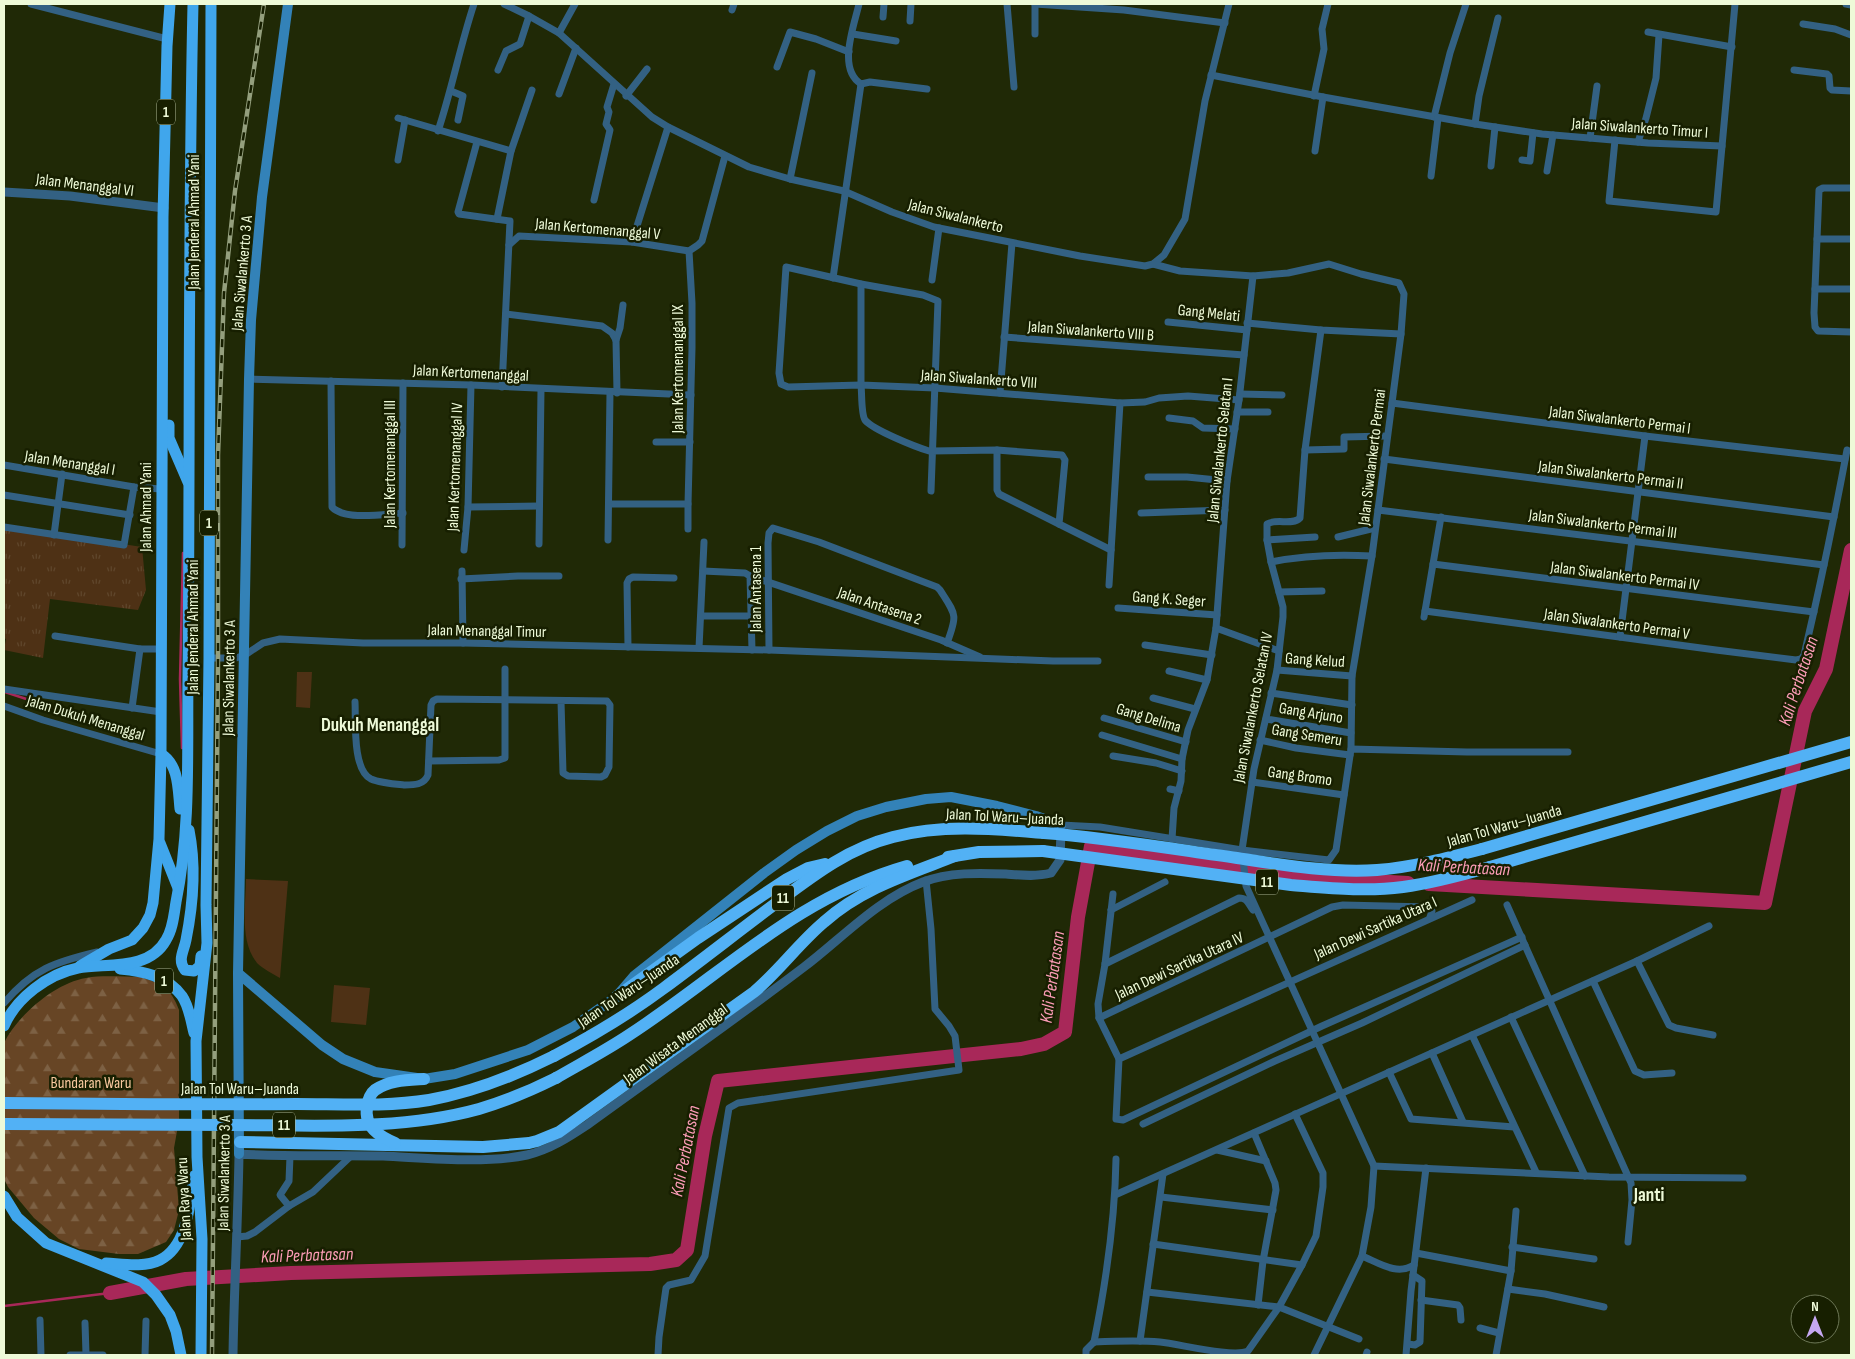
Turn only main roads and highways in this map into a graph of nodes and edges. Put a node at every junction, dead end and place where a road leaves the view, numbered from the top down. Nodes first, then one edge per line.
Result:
1 (170, 4) edge
2 (193, 4) edge
3 (211, 4) edge
4 (288, 4) edge
5 (162, 350) junction
6 (190, 486) junction
7 (1851, 742) edge
8 (161, 754) junction
9 (1851, 762) edge
10 (186, 818) junction
11 (1061, 825) road end
12 (159, 839) junction
13 (185, 839) junction
14 (955, 856) junction
15 (830, 864) junction
16 (178, 890) junction
17 (206, 905) junction
18 (96, 966) junction
19 (76, 969) junction
20 (238, 973) junction
21 (616, 997) junction
22 (6, 1019) edge
23 (196, 1041) junction
24 (424, 1079) junction
25 (4, 1103) edge
26 (4, 1124) edge
27 (405, 1146) junction
28 (239, 1148) joint
29 (197, 1156) junction
30 (4, 1196) edge
31 (4, 1207) edge
32 (17, 1217) junction
33 (81, 1258) junction
34 (181, 1355) edge
35 (201, 1355) edge

1 - 5 highway, Jalan Ahmad Yani / 1
2 - 6 highway, Jalan Jenderal Ahmad Yani / 1
3 - 17 highway, Jalan Jenderal Ahmad Yani / 1
4 - 20 main road, Jalan Siwalankerto 3 A
5 - 6 highway
5 - 8 highway, Jalan Ahmad Yani / 1
6 - 10 highway, Jalan Jenderal Ahmad Yani / 1
7 - 15 highway, Jalan Tol Waru–Juanda / 11, bridge
8 - 12 highway, Jalan Ahmad Yani / 1
8 - 13 highway
9 - 14 highway, Jalan Tol Waru–Juanda / 11, bridge
10 - 13 highway, Jalan Jenderal Ahmad Yani / 1
10 - 17 highway
11 - 21 main road
12 - 16 highway
12 - 19 highway, Jalan Ahmad Yani / 1
13 - 16 highway, Jalan Jenderal Ahmad Yani / 1
14 - 26 highway, Jalan Tol Waru–Juanda / 11, bridge
14 - 27 highway
15 - 21 highway
15 - 25 highway, Jalan Tol Waru–Juanda / 11, bridge
16 - 18 highway, Jalan Jenderal Ahmad Yani / 1
17 - 23 highway, Jalan Jenderal Ahmad Yani / 1
18 - 19 highway, 1
18 - 23 highway, 1
19 - 22 highway, 1
20 - 24 main road
20 - 28 main road, Jalan Siwalankerto 3 A
21 - 24 main road
23 - 29 highway, Jalan Raya Waru / 1
24 - 27 highway
27 - 28 highway
29 - 33 highway
29 - 35 highway, Jalan Raya Waru / 1
30 - 32 highway
31 - 32 highway
32 - 33 highway
33 - 34 highway

